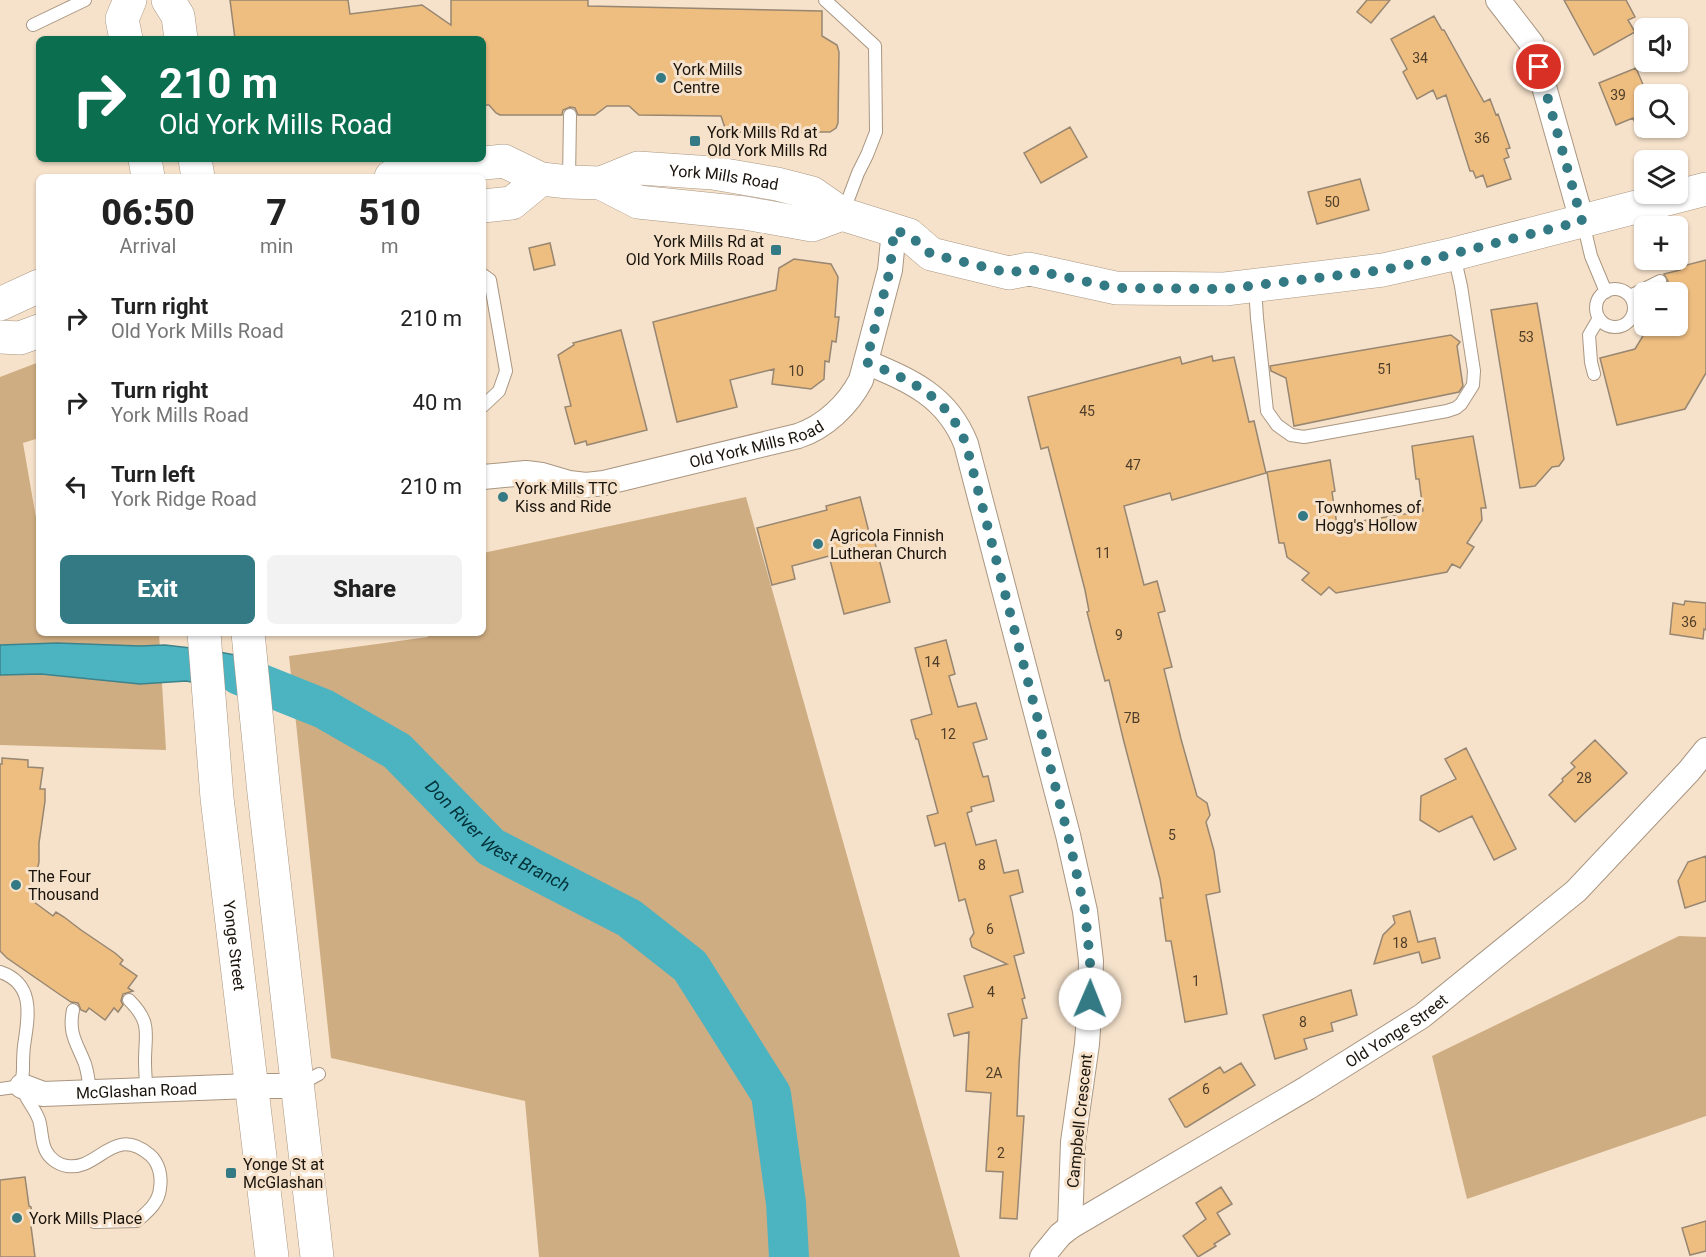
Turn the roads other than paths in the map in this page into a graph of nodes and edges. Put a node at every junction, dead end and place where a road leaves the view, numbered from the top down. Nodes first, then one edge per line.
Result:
1 (85, 0) edge
2 (130, 0) edge
3 (168, 0) edge
4 (825, 0) edge
5 (1498, 0) edge
6 (33, 25) dead end
7 (125, 36) edge
8 (181, 36) edge
9 (570, 115) dead end
10 (406, 174) edge
11 (570, 182) junction
12 (1706, 189) edge
13 (486, 206) edge
14 (842, 214) junction
15 (1582, 221) junction
16 (902, 233) junction
17 (1454, 254) junction
18 (486, 277) edge
19 (1660, 281) dead end
20 (1255, 286) junction
21 (36, 287) edge
22 (1606, 292) junction
23 (1630, 296) junction
24 (0, 304) edge
25 (1599, 318) junction
26 (36, 332) edge
27 (0, 337) edge
28 (866, 362) junction
29 (1594, 374) dead end
30 (486, 403) edge
31 (486, 477) edge
32 (204, 636) edge
33 (248, 636) edge
34 (1706, 750) edge
35 (0, 972) edge
36 (129, 1000) dead end
37 (73, 1010) dead end
38 (308, 1080) junction
39 (251, 1086) junction
40 (11, 1088) edge
41 (146, 1090) junction
42 (90, 1092) junction
43 (94, 1222) dead end
44 (1070, 1227) junction
45 (272, 1257) edge
46 (317, 1257) edge
47 (1042, 1257) edge

1 - 6 lane
2 - 7 main road
3 - 8 main road
4 - 14 lane
5 - 15 street
9 - 11 lane
10 - 11 main road, York Mills Road
11 - 13 main road
11 - 14 main road, York Mills Road
12 - 15 main road
14 - 16 main road
15 - 17 main road
15 - 22 lane
16 - 20 main road
16 - 28 street, Old York Mills Road
17 - 20 main road
17 - 20 lane
18 - 30 lane
19 - 23 lane
21 - 24 main road
22 - 23 lane
22 - 25 lane
23 - 25 lane
25 - 29 lane
26 - 27 main road
28 - 31 street, Old York Mills Road
28 - 44 street, Campbell Crescent
32 - 39 main road, Yonge Street
33 - 38 main road
34 - 44 street, Old Yonge Street
35 - 40 lane
36 - 41 lane
37 - 42 lane
38 - 39 street, McGlashan Road
38 - 46 main road
39 - 41 street, McGlashan Road
39 - 45 main road, Yonge Street
40 - 42 street, McGlashan Road
40 - 43 lane
41 - 42 street, McGlashan Road
44 - 47 street, Old Yonge Street

